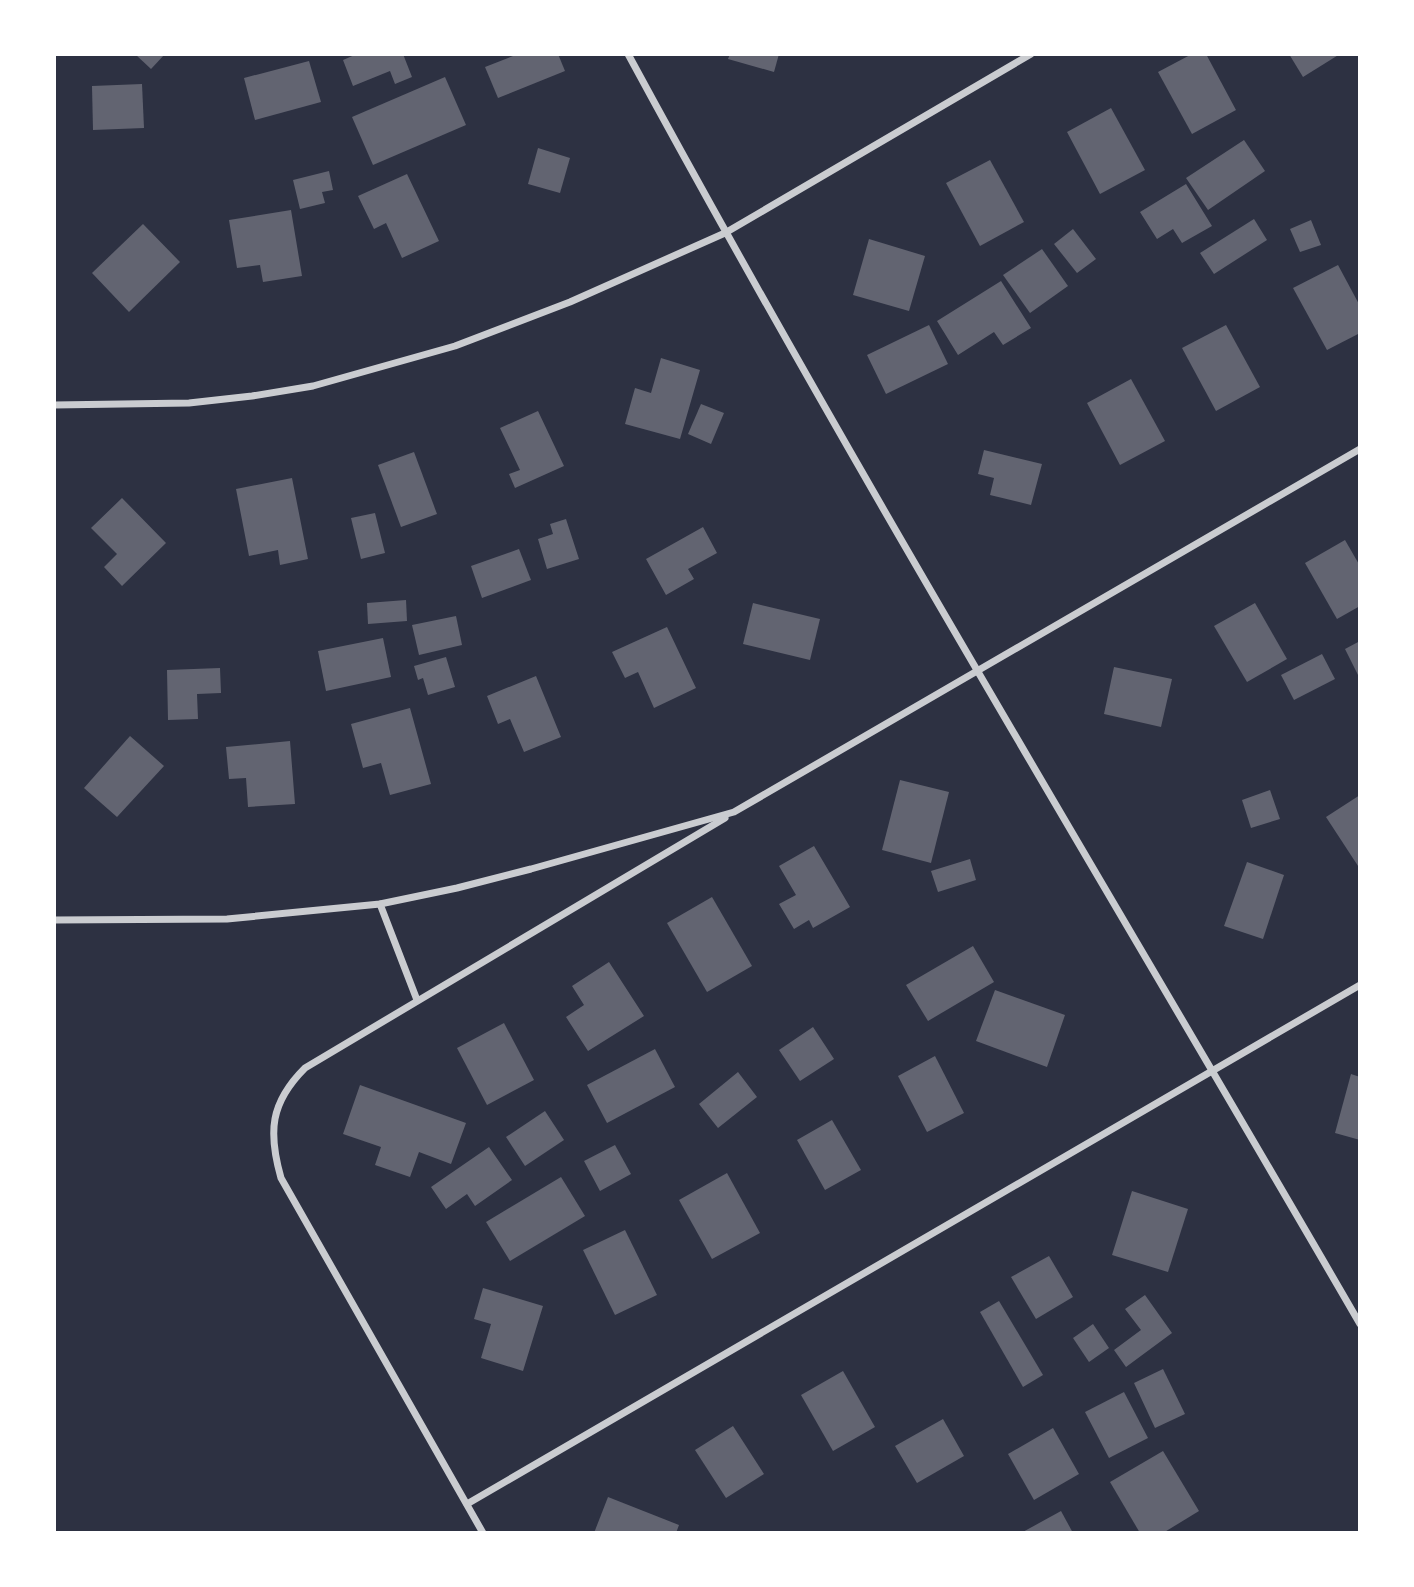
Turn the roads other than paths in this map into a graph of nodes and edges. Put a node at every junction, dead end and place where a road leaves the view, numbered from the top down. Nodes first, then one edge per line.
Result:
1 (628, 54) edge
2 (1031, 54) edge
3 (725, 233) junction
4 (54, 405) edge
5 (1360, 449) edge
6 (976, 670) junction
7 (734, 812) junction
8 (380, 904) junction
9 (54, 920) edge
10 (1360, 985) edge
11 (417, 1000) junction
12 (1213, 1072) junction
13 (1360, 1324) edge
14 (467, 1504) junction
15 (483, 1533) edge

1 - 3 street
2 - 3 street
3 - 4 street
3 - 6 street
5 - 6 street
6 - 7 street
6 - 12 street
7 - 8 street
7 - 11 street
8 - 9 street
8 - 11 street
10 - 12 street
11 - 14 street
12 - 13 street
12 - 14 street
14 - 15 street

